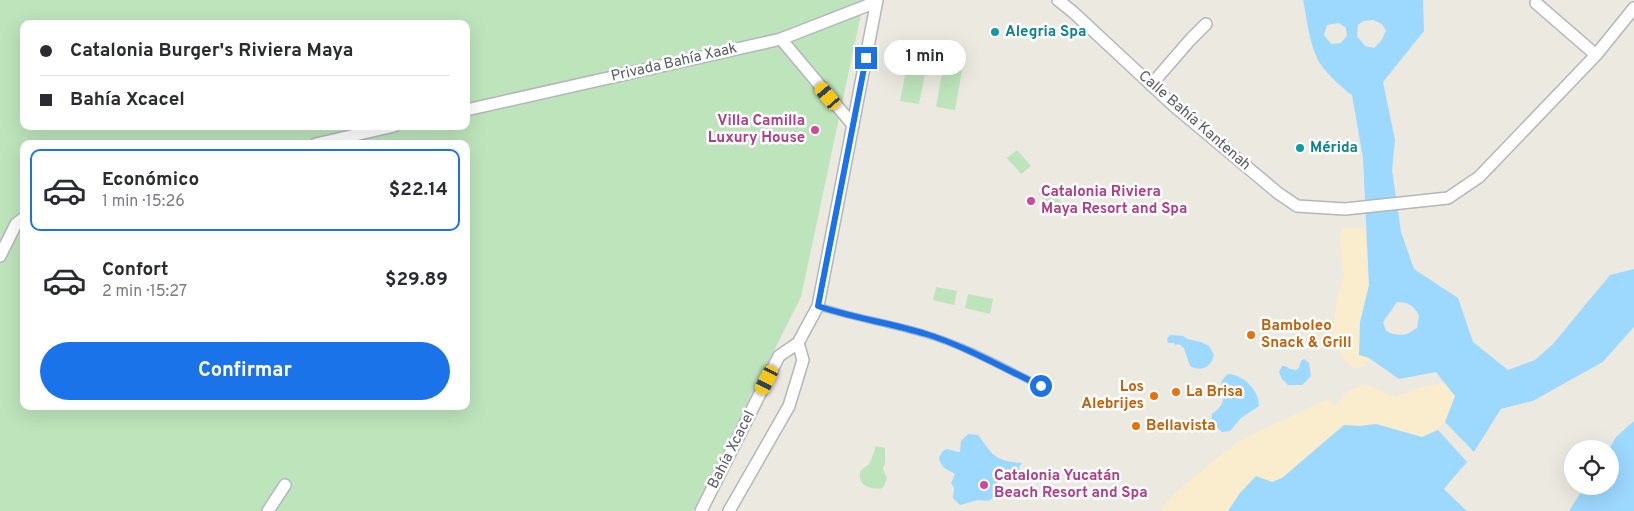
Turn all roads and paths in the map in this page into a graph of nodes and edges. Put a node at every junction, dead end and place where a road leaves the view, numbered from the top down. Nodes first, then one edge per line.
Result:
1 (1058, 0) edge
2 (877, 1) edge
3 (1536, 4) dead end
4 (1634, 8) edge
5 (1206, 24) dead end
6 (781, 39) junction
7 (1596, 55) junction
8 (1151, 85) junction
9 (470, 109) edge
10 (853, 125) junction
11 (377, 130) edge
12 (333, 140) edge
13 (20, 221) edge
14 (0, 256) edge
15 (818, 306) junction
16 (798, 343) junction
17 (1041, 386) dead end
18 (285, 485) dead end
19 (268, 511) edge
20 (701, 511) edge
21 (729, 511) edge

1 - 8 street, Calle Bahía Kantenah
2 - 6 street, Privada Bahía Xaak
2 - 10 street, Bahía Xcacel
3 - 7 street
4 - 7 street
5 - 8 street
6 - 9 street, Privada Bahía Xaak
6 - 10 street
7 - 8 street, Calle Bahía Kantenah
10 - 15 street, Bahía Xcacel
11 - 12 street
13 - 14 street
15 - 16 street, Bahía Xcacel
15 - 17 lane
16 - 20 street, Bahía Xcacel
16 - 21 street, Bahía Xcacel
18 - 19 street

